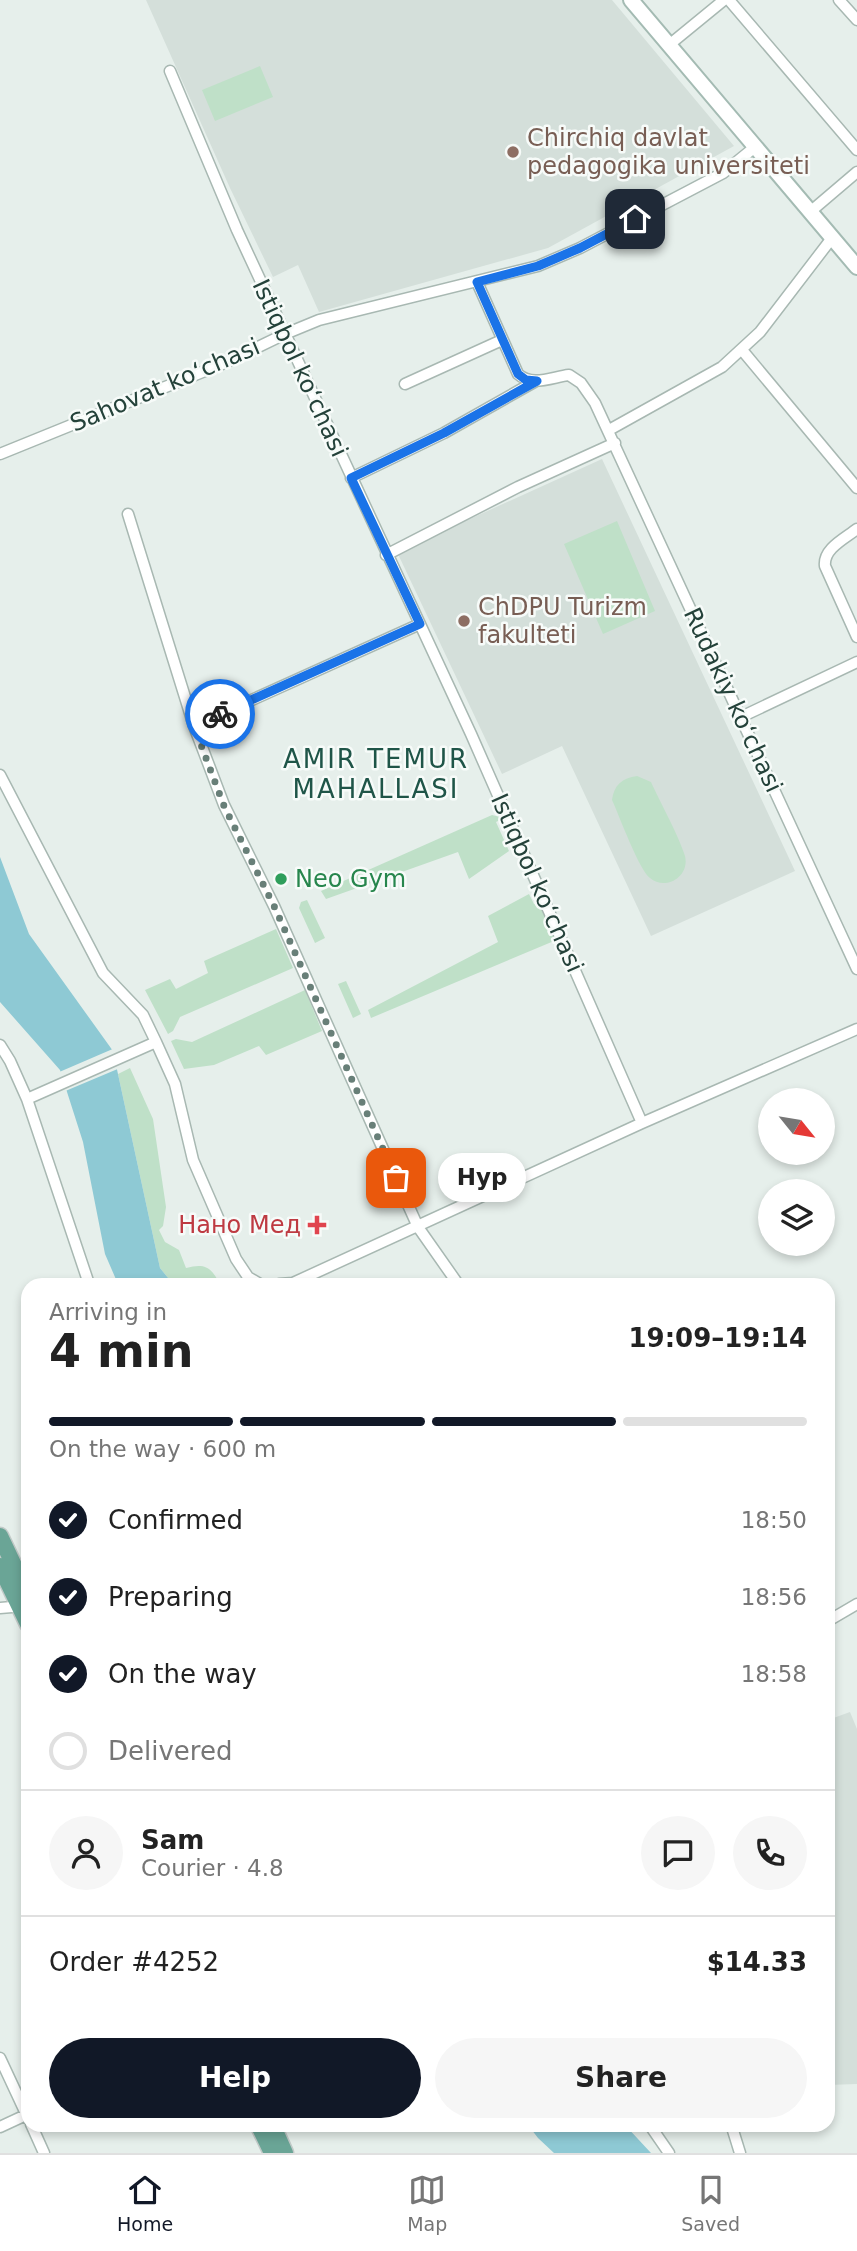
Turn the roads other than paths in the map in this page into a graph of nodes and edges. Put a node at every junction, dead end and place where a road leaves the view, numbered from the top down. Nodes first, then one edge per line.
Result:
1 (631, 0) edge
2 (727, 0) edge
3 (839, 0) edge
4 (857, 20) edge
5 (669, 45) junction
6 (170, 71) dead end
7 (755, 147) junction
8 (857, 150) edge
9 (857, 172) edge
10 (810, 212) junction
11 (832, 238) junction
12 (857, 267) edge
13 (477, 282) junction
14 (285, 334) junction
15 (502, 340) junction
16 (741, 350) junction
17 (537, 381) junction
18 (405, 384) dead end
19 (609, 430) junction
20 (615, 443) junction
21 (0, 454) edge
22 (351, 478) junction
23 (857, 488) edge
24 (128, 514) dead end
25 (857, 529) edge
26 (386, 555) junction
27 (420, 624) junction
28 (857, 638) edge
29 (857, 663) edge
30 (741, 717) junction
31 (194, 726) junction
32 (0, 775) edge
33 (857, 969) edge
34 (857, 1029) edge
35 (156, 1042) junction
36 (0, 1045) edge
37 (27, 1099) junction
38 (642, 1123) junction
39 (418, 1227) junction
40 (87, 1278) edge
41 (250, 1278) edge
42 (304, 1278) edge
43 (454, 1278) edge
44 (0, 1536) edge
45 (0, 1566) edge
46 (13, 1602) edge
47 (857, 1604) edge
48 (835, 1617) edge
49 (0, 2057) edge
50 (21, 2103) edge
51 (21, 2120) edge
52 (0, 2127) edge
53 (34, 2132) edge
54 (262, 2132) edge
55 (276, 2132) edge
56 (655, 2132) edge
57 (733, 2132) edge
58 (44, 2153) edge
59 (272, 2153) edge
60 (285, 2153) edge
61 (669, 2153) edge
62 (740, 2153) edge

1 - 5 main road
2 - 5 street
2 - 8 street
3 - 4 street
5 - 7 main road
6 - 14 street, Istiqbol ko‘chasi
7 - 10 main road
7 - 13 street, Sahovat ko‘chasi
9 - 10 street
10 - 11 main road
11 - 12 main road
11 - 16 street
13 - 14 street, Sahovat ko‘chasi
13 - 15 street
14 - 21 street, Sahovat ko‘chasi
14 - 22 street, Istiqbol ko‘chasi
15 - 17 street
15 - 18 street
16 - 19 street
16 - 23 street
17 - 19 street, Rudakiy ko‘chasi
17 - 22 street
19 - 20 street, Rudakiy ko‘chasi
20 - 26 street
20 - 30 street, Rudakiy ko‘chasi
22 - 26 street, Istiqbol ko‘chasi
24 - 31 street
25 - 28 street
26 - 27 street, Istiqbol ko‘chasi
27 - 31 street
27 - 38 street, Istiqbol ko‘chasi
29 - 30 street
30 - 33 street, Rudakiy ko‘chasi
31 - 39 street
32 - 35 street
34 - 38 street
35 - 37 street
35 - 41 street
36 - 37 street
37 - 40 street
38 - 39 street
39 - 42 street
39 - 43 street
44 - 46 main road
45 - 46 main road
47 - 48 street
49 - 50 street
51 - 52 street
53 - 58 street
54 - 59 main road
55 - 60 main road
56 - 61 street
57 - 62 street

